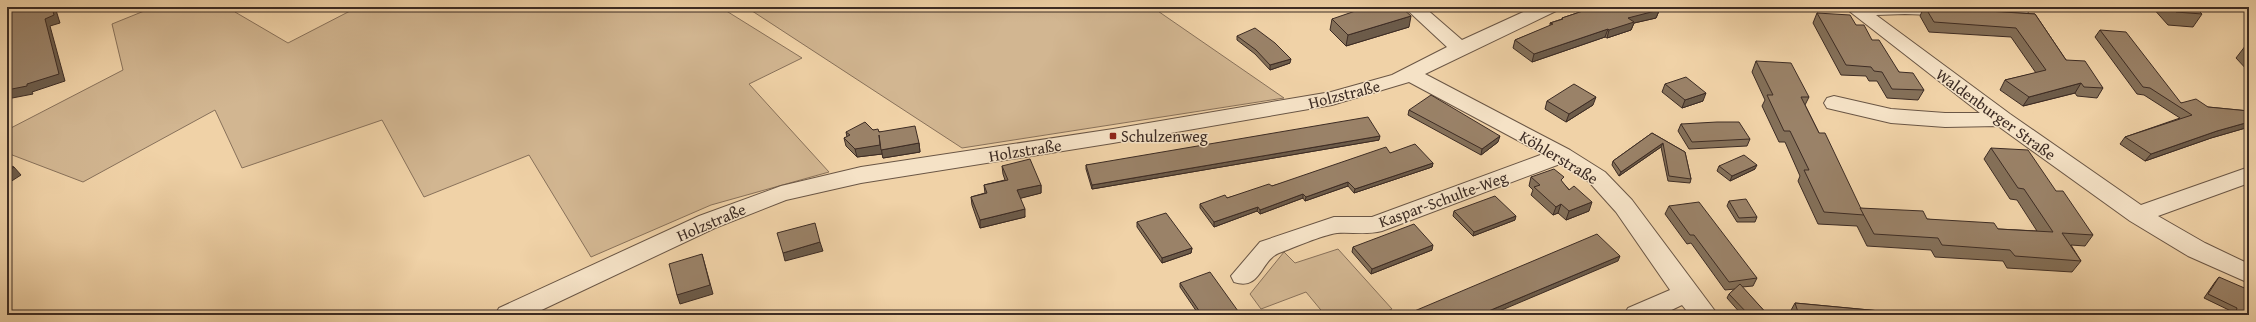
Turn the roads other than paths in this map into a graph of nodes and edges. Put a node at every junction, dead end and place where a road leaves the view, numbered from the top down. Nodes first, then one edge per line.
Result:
1 (1413, 7) edge
2 (1549, 7) edge
3 (1855, 9) edge
4 (2018, 12) edge
5 (1460, 48) junction
6 (1410, 74) junction
7 (1834, 103) dead end
8 (2000, 119) junction
9 (1562, 155) junction
10 (2249, 175) edge
11 (2138, 215) junction
12 (2249, 274) edge
13 (1243, 276) dead end
14 (1686, 293) junction
15 (508, 315) edge
16 (1637, 315) edge
17 (1705, 315) edge

1 - 5 street
2 - 5 street, Holzstraße
3 - 4 street, Waldenburger Straße
3 - 8 street, Waldenburger Straße
5 - 6 street, Holzstraße
6 - 9 street, Köhlerstraße
6 - 15 street, Holzstraße
7 - 8 street
8 - 11 street, Waldenburger Straße
9 - 13 street, Kaspar-Schulte-Weg
9 - 14 street, Köhlerstraße
10 - 11 street
11 - 12 street, Waldenburger Straße
14 - 16 street
14 - 17 street, Köhlerstraße

